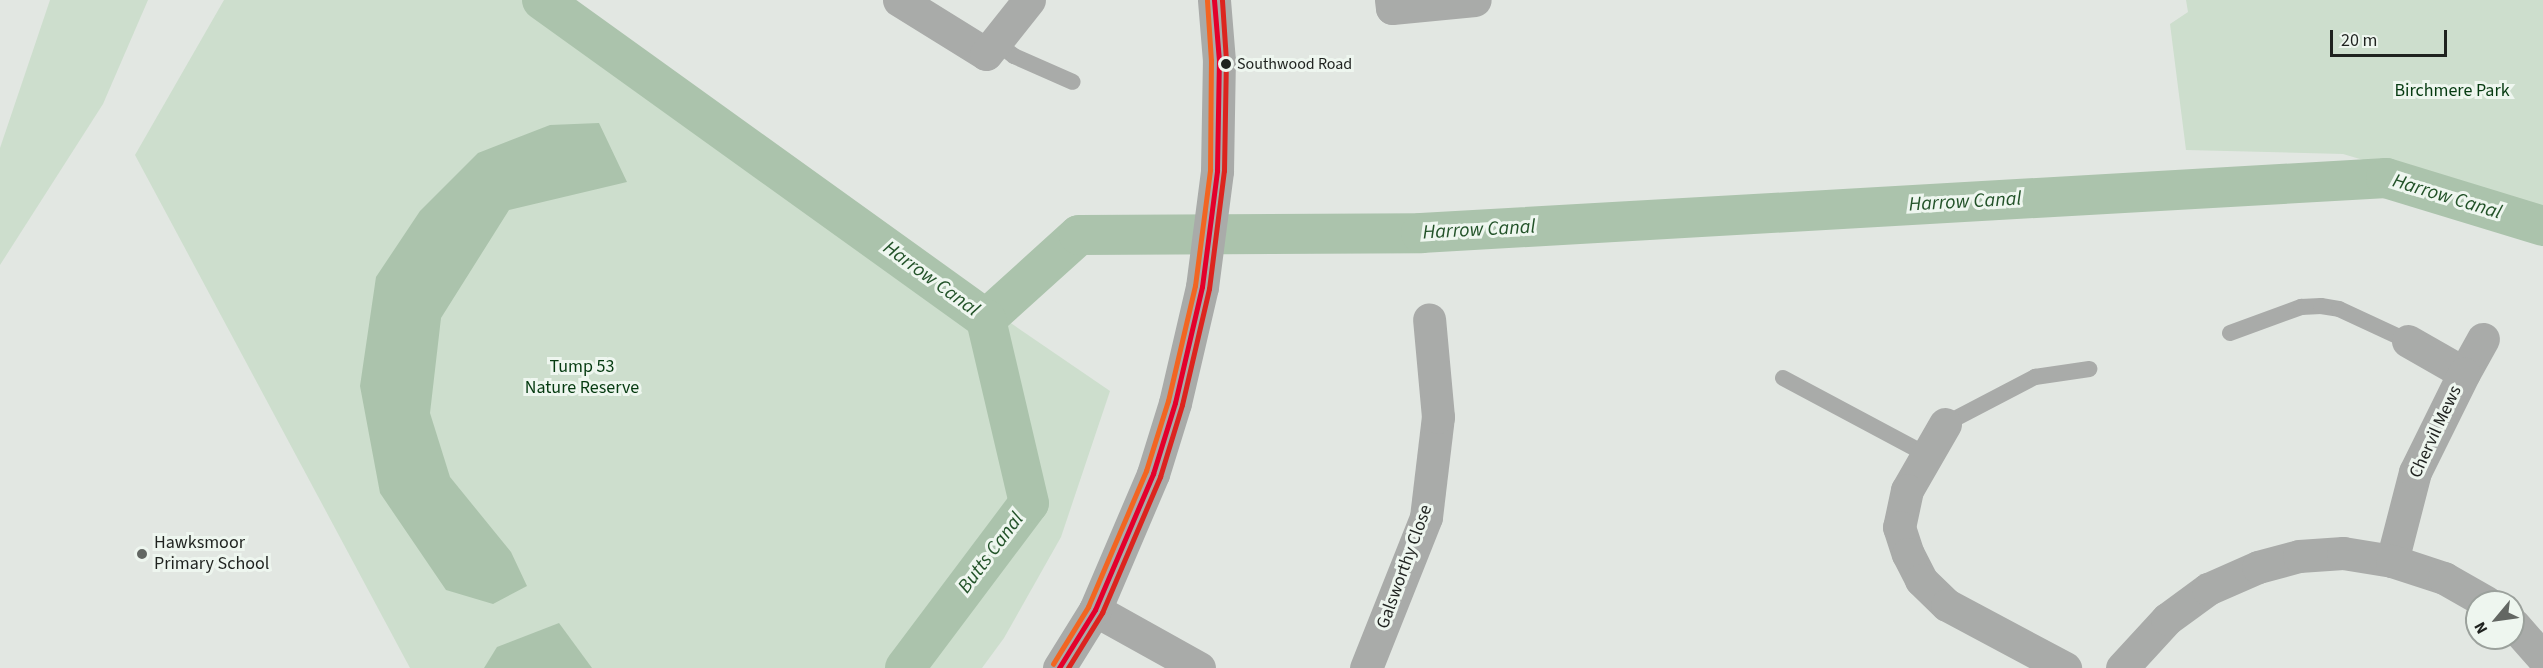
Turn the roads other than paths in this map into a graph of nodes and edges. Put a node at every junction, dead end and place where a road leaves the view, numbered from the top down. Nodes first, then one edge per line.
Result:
1 (899, 0) edge
2 (1029, 0) edge
3 (1214, 0) edge
4 (1391, 0) edge
5 (1474, 0) edge
6 (996, 42) junction
7 (1073, 82) dead end
8 (1429, 319) dead end
9 (2230, 333) dead end
10 (2483, 339) dead end
11 (2408, 341) joint
12 (2089, 369) dead end
13 (2464, 374) junction
14 (1783, 378) dead end
15 (1945, 424) joint
16 (1927, 455) junction
17 (2392, 561) junction
18 (2466, 590) edge
19 (1095, 610) junction
20 (2525, 638) edge
21 (2543, 658) edge
22 (1059, 668) edge
23 (1199, 668) edge
24 (1366, 668) edge
25 (2065, 668) edge
26 (2122, 668) edge

1 - 6 street
2 - 6 street
3 - 19 street
4 - 5 street
6 - 7 lane
8 - 24 street, Galsworthy Close
9 - 11 lane
10 - 13 street, Chervil Mews
11 - 13 street, Chervil Mews
12 - 15 lane
13 - 17 street, Chervil Mews
14 - 16 lane
15 - 16 street
16 - 25 street
17 - 18 street
17 - 26 street
19 - 22 street
19 - 23 street
20 - 21 street

